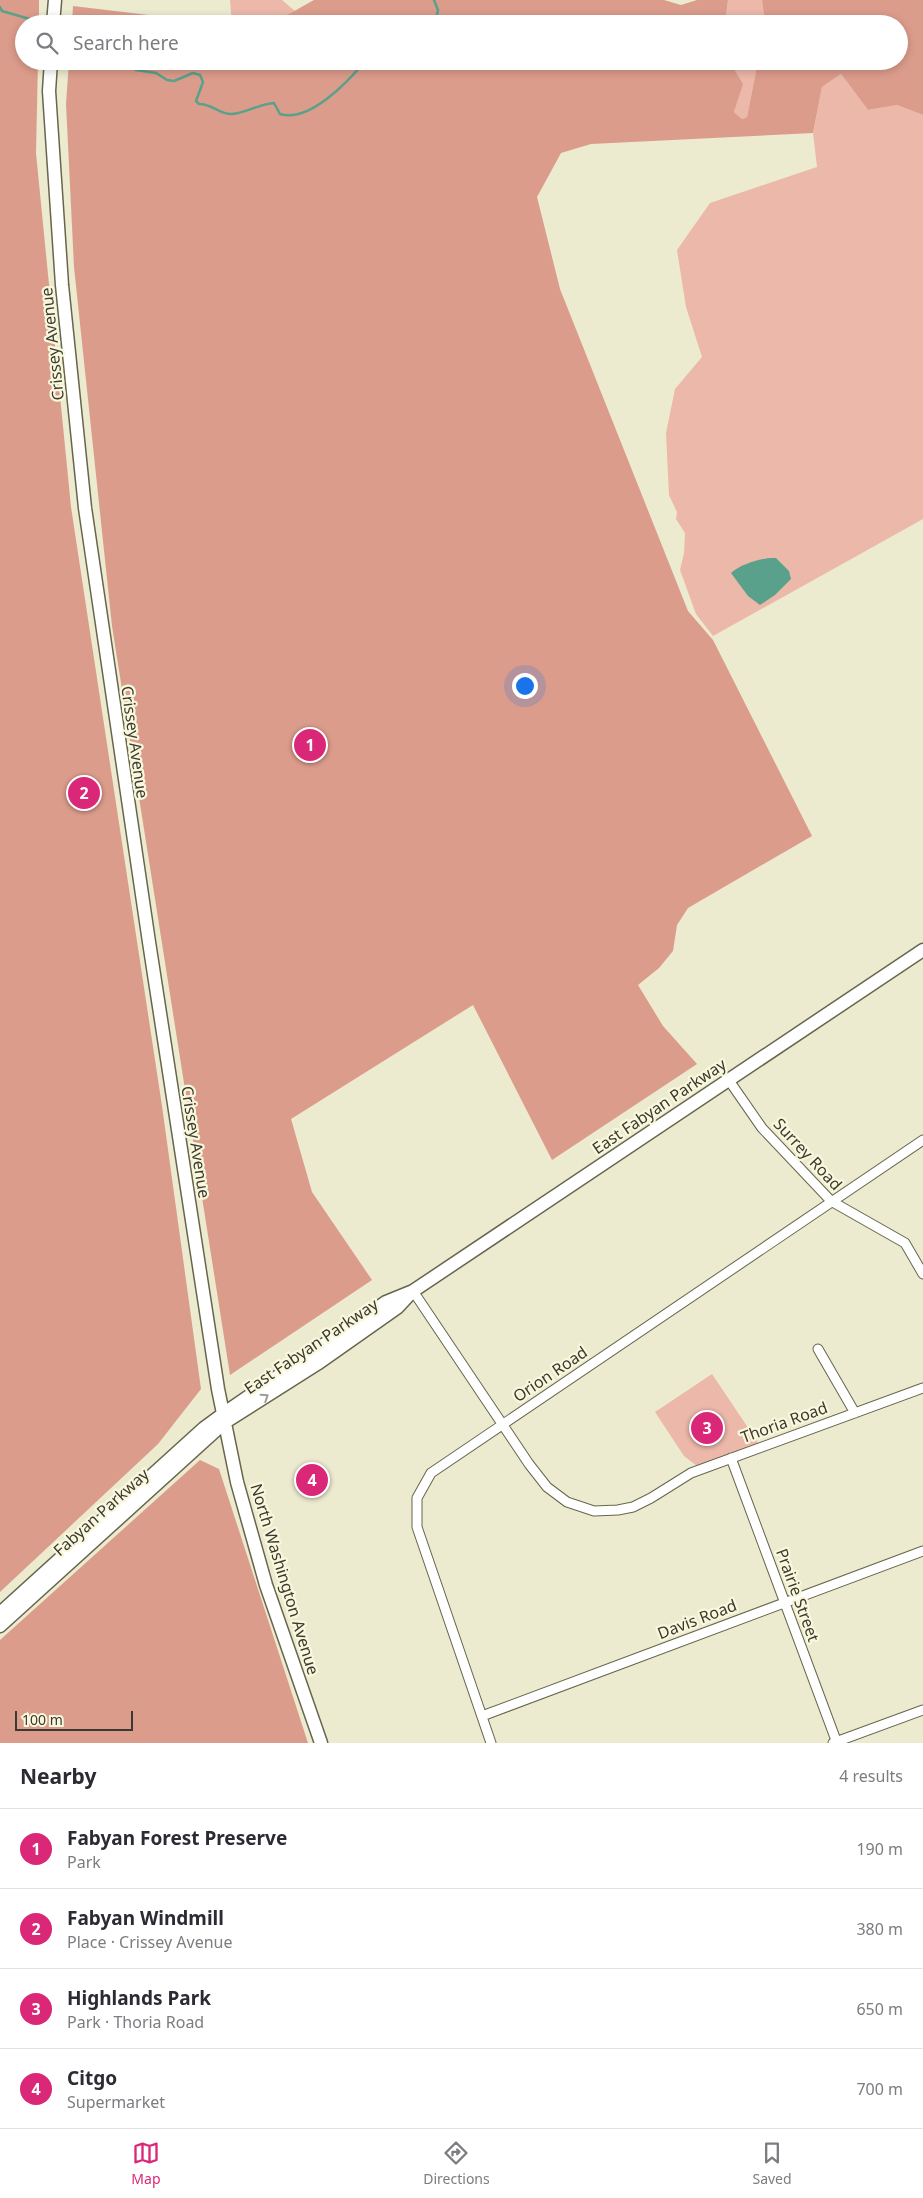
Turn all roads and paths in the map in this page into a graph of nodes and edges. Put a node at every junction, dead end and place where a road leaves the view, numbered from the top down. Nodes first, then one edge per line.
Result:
1 (51, 70) edge
2 (923, 950) edge
3 (728, 1079) junction
4 (923, 1140) edge
5 (831, 1202) junction
6 (923, 1274) edge
7 (413, 1291) junction
8 (818, 1349) dead end
9 (923, 1388) edge
10 (855, 1413) junction
11 (224, 1418) junction
12 (502, 1424) junction
13 (731, 1458) junction
14 (121, 1509) junction
15 (923, 1550) edge
16 (784, 1602) junction
17 (0, 1613) edge
18 (0, 1626) edge
19 (923, 1710) edge
20 (482, 1716) junction
21 (321, 1743) edge
22 (491, 1743) edge
23 (835, 1743) edge

1 - 11 main road, Crissey Avenue
2 - 3 main road, East Fabyan Parkway
3 - 5 street, Surrey Road
3 - 7 main road, East Fabyan Parkway
4 - 5 street, Orion Road
5 - 6 street, Surrey Road
5 - 12 street, Orion Road
7 - 11 main road, East Fabyan Parkway
7 - 12 street, Thoria Road
8 - 10 street
9 - 10 street, Thoria Road
10 - 13 street, Thoria Road
11 - 14 main road, Fabyan Parkway
11 - 21 main road, North Washington Avenue
12 - 13 street, Thoria Road
12 - 20 street, Orion Road
13 - 16 street, Prairie Street
14 - 17 main road, Fabyan Parkway
14 - 18 main road, Fabyan Parkway
15 - 16 street, Davis Road
16 - 20 street, Davis Road
16 - 23 street, Prairie Street
19 - 23 street
20 - 22 street, Orion Road

